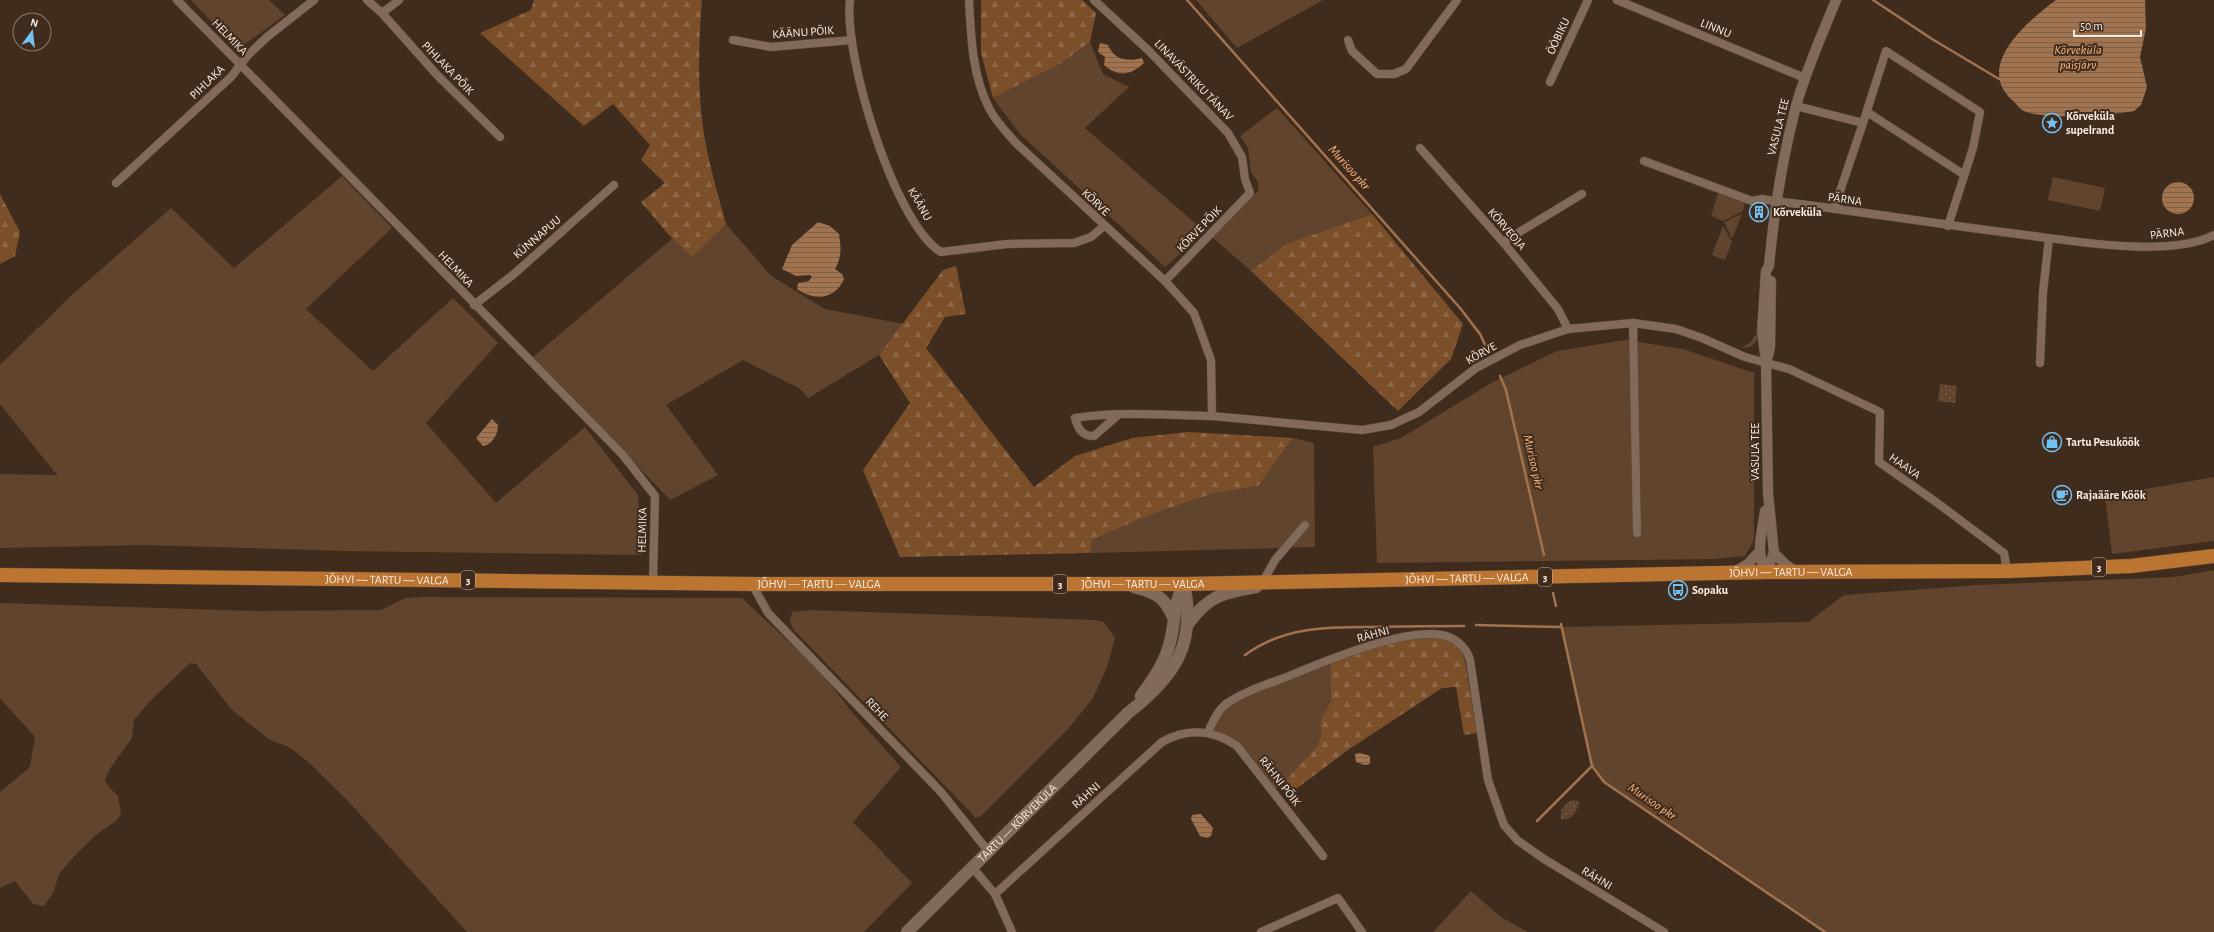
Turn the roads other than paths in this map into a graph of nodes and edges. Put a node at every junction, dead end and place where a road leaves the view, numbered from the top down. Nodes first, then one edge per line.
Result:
1 (177, 0) edge
2 (314, 0) edge
3 (367, 0) edge
4 (399, 0) edge
5 (850, 0) edge
6 (969, 0) edge
7 (1094, 0) edge
8 (1457, 0) edge
9 (1588, 0) edge
10 (1617, 0) edge
11 (1836, 0) edge
12 (382, 14) junction
13 (733, 40) dead end
14 (852, 40) junction
15 (1348, 40) dead end
16 (241, 65) junction
17 (1805, 78) junction
18 (1550, 82) dead end
19 (1796, 106) junction
20 (1867, 112) junction
21 (1862, 123) junction
22 (500, 137) dead end
23 (1420, 148) dead end
24 (1644, 161) dead end
25 (1963, 174) junction
26 (116, 183) dead end
27 (614, 185) dead end
28 (1250, 193) joint
29 (1582, 194) dead end
30 (1775, 201) junction
31 (1834, 209) junction
32 (1104, 226) junction
33 (1948, 226) junction
34 (2214, 235) edge
35 (2049, 238) junction
36 (1503, 242) junction
37 (1165, 281) junction
38 (474, 305) junction
39 (1633, 323) junction
40 (1568, 330) junction
41 (1766, 362) junction
42 (2040, 363) dead end
43 (1118, 415) junction
44 (1212, 416) junction
45 (1768, 493) junction
46 (1305, 525) dead end
47 (1637, 533) dead end
48 (1759, 552) junction
49 (1774, 553) junction
50 (2214, 556) edge
51 (2008, 571) junction
52 (1766, 572) junction
53 (1797, 572) junction
54 (1733, 573) junction
55 (0, 575) edge
56 (653, 582) junction
57 (1268, 583) junction
58 (752, 584) junction
59 (1126, 584) junction
60 (1184, 584) junction
61 (1173, 617) junction
62 (1188, 624) junction
63 (1128, 713) junction
64 (1208, 732) junction
65 (988, 850) junction
66 (1323, 856) dead end
67 (972, 867) junction
68 (995, 894) junction
69 (906, 932) edge
70 (1012, 932) edge
71 (1261, 932) edge
72 (1362, 932) edge
73 (1664, 932) edge

1 - 16 street, HELMIKA
2 - 16 street, PIHLAKA
3 - 12 street
4 - 12 street
5 - 14 street, KÄÄNU
6 - 32 street, KÕRVE
7 - 28 street, LINAVÄSTRIKU TÄNAV
8 - 15 street
9 - 18 street, ÖÖBIKU
10 - 17 street, LINNU
11 - 17 street, VASULA TEE
12 - 22 street, PIHLAKA PÕIK
13 - 14 street, KÄÄNU PÕIK
14 - 32 street, KÄÄNU
16 - 26 street, PIHLAKA
16 - 38 street, HELMIKA
17 - 19 street, VASULA TEE
19 - 21 street
19 - 30 street, VASULA TEE
20 - 21 street
20 - 25 street
20 - 25 street
21 - 31 street
23 - 36 street, KÕRVEOJA
24 - 30 street, PÄRNA
25 - 33 street
27 - 38 street, KÜNNAPUU
28 - 37 street, KÕRVE PÕIK
29 - 36 street
30 - 31 street, PÄRNA
30 - 41 street, VASULA TEE
31 - 33 street, PÄRNA
32 - 37 street, KÕRVE
33 - 35 street, PÄRNA
34 - 35 street, PÄRNA
35 - 42 street
36 - 40 street, KÕRVEOJA
37 - 44 street, KÕRVE
38 - 56 street, HELMIKA
39 - 40 street, KÕRVE
39 - 41 street, KÕRVE
39 - 47 street
40 - 44 street, KÕRVE
41 - 45 street, VASULA TEE
41 - 51 street, HAAVA
43 - 43 street, KÕRVE
43 - 44 street, KÕRVE
45 - 48 street, VASULA TEE
45 - 49 street, VASULA TEE
46 - 57 street
48 - 52 street, VASULA TEE
48 - 54 street
49 - 52 street, VASULA TEE
49 - 53 street
50 - 51 highway, JÕHVI — TARTU — VALGA / 3
51 - 53 highway, JÕHVI — TARTU — VALGA / 3
52 - 53 highway, JÕHVI — TARTU — VALGA / 3
52 - 54 highway, JÕHVI — TARTU — VALGA / 3
54 - 57 highway, JÕHVI — TARTU — VALGA / 3
55 - 56 highway, JÕHVI — TARTU — VALGA / 3
56 - 58 highway, JÕHVI — TARTU — VALGA / 3
57 - 60 highway, JÕHVI — TARTU — VALGA / 3
57 - 62 main road
58 - 59 highway, JÕHVI — TARTU — VALGA / 3
58 - 65 street, REHE
59 - 60 highway, JÕHVI — TARTU — VALGA / 3
59 - 61 main road
60 - 61 main road, TARTU — KÕRVEKÜLA
60 - 62 main road, TARTU — KÕRVEKÜLA
61 - 63 main road, TARTU — KÕRVEKÜLA
62 - 63 main road, TARTU — KÕRVEKÜLA
63 - 65 main road, TARTU — KÕRVEKÜLA
64 - 66 street, RÄHNI PÕIK
64 - 68 street, RÄHNI
64 - 73 street, RÄHNI
65 - 67 main road, TARTU — KÕRVEKÜLA
67 - 68 street
67 - 69 main road, TARTU — KÕRVEKÜLA
68 - 70 street
71 - 72 street

